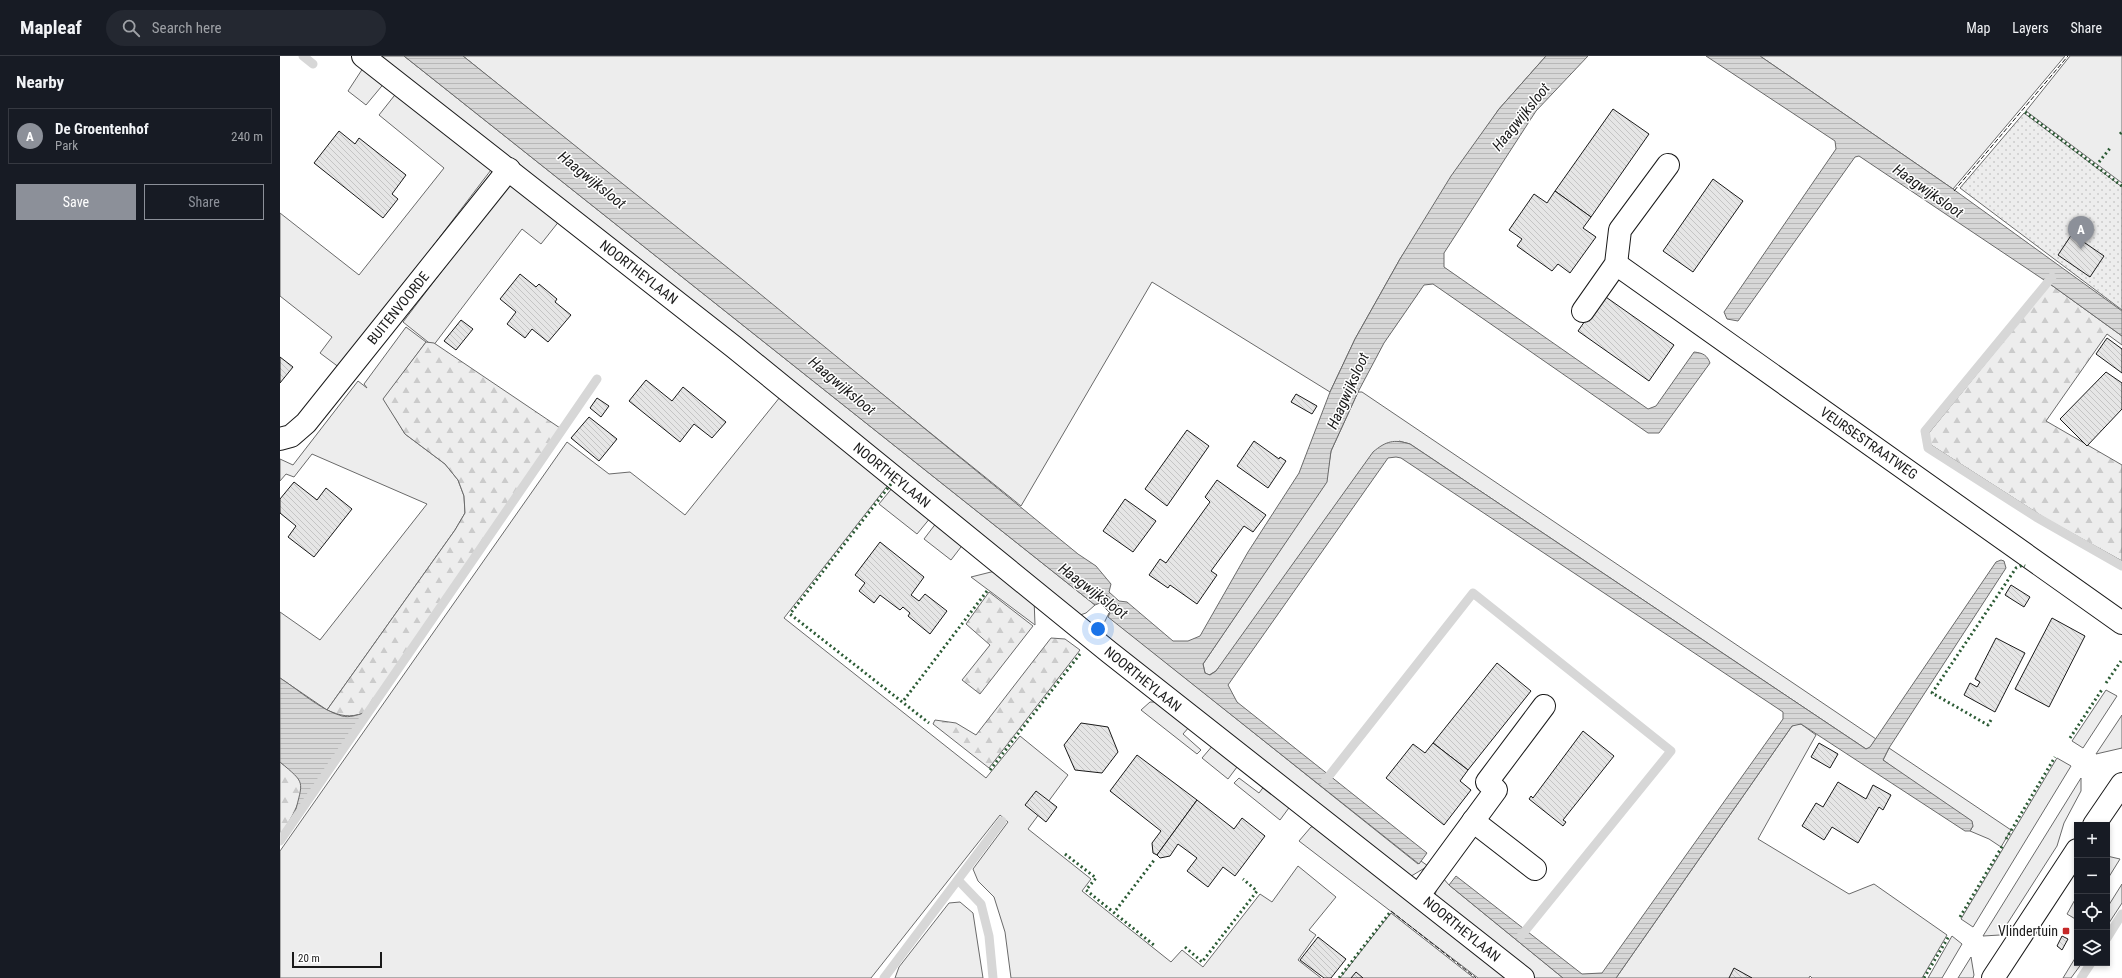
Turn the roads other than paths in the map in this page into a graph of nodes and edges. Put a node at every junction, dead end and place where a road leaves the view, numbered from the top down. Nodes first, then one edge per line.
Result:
1 (363, 56) edge
2 (1668, 165) dead end
3 (509, 169) junction
4 (1616, 264) junction
5 (1583, 310) dead end
6 (280, 439) edge
7 (2122, 623) edge
8 (1544, 706) dead end
9 (2122, 784) edge
10 (1473, 821) junction
11 (2096, 822) edge
12 (2074, 855) edge
13 (1535, 869) dead end
14 (1419, 895) junction
15 (1523, 978) edge
16 (1993, 978) edge

1 - 3 street, NOORTHEYLAAN
2 - 4 street
3 - 6 street, BUITENVOORDE
3 - 14 street, NOORTHEYLAAN
4 - 5 street
4 - 7 street, VEURSESTRAATWEG
8 - 10 street, NOORTHEYLAAN
9 - 11 street
10 - 13 street
10 - 14 street, NOORTHEYLAAN
12 - 16 street
14 - 15 street, NOORTHEYLAAN

